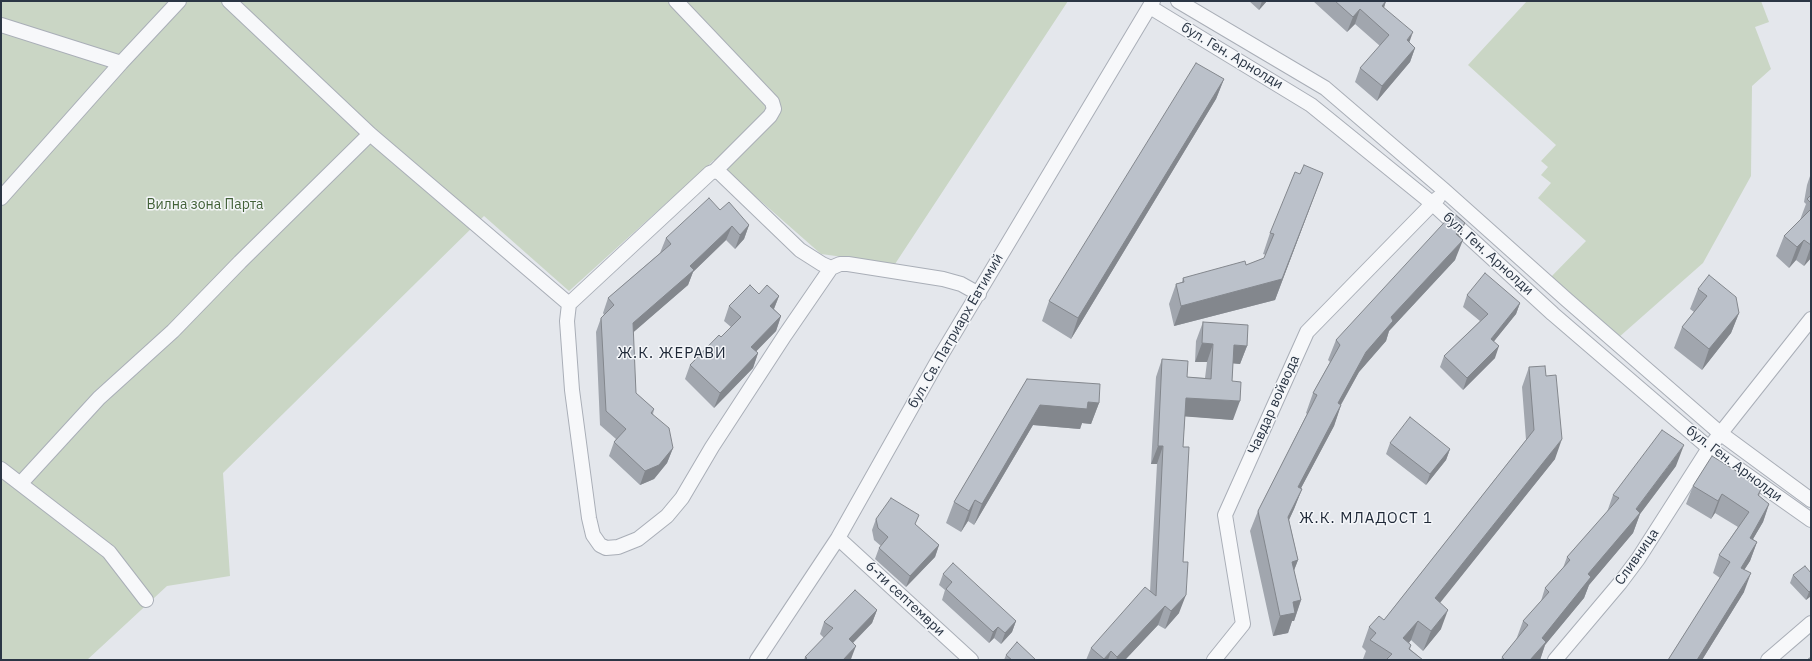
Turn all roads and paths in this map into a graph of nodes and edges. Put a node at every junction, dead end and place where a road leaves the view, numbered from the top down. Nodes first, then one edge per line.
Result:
1 (179, 1) edge
2 (229, 1) edge
3 (676, 1) edge
4 (1178, 1) edge
5 (1151, 4) edge
6 (1, 25) edge
7 (121, 62) junction
8 (370, 134) junction
9 (715, 171) junction
10 (1444, 190) junction
11 (1, 198) edge
12 (1433, 204) junction
13 (831, 268) junction
14 (979, 294) junction
15 (569, 304) junction
16 (1811, 319) edge
17 (1720, 434) junction
18 (1709, 448) junction
19 (1, 469) edge
20 (21, 483) junction
21 (1811, 500) edge
22 (1811, 520) edge
23 (838, 538) junction
24 (146, 600) dead end
25 (1811, 623) edge
26 (757, 660) edge
27 (971, 660) edge
28 (1214, 660) edge
29 (1555, 660) edge
30 (1768, 660) edge

1 - 7 street
2 - 8 street
3 - 9 street
4 - 10 street, бул. Ген. Арнолди
5 - 12 street, бул. Ген. Арнолди
5 - 14 street, бул. Св. Патриарх Евтимий
6 - 7 street
7 - 11 street
8 - 15 street
8 - 20 street
9 - 13 street
9 - 15 street
10 - 12 street, Чавдар войвода
10 - 17 street, бул. Ген. Арнолди
12 - 18 street, бул. Ген. Арнолди
12 - 28 street, Чавдар войвода
13 - 14 street
13 - 15 street
14 - 23 street, бул. Св. Патриарх Евтимий
16 - 17 street, Сливница
17 - 18 street, Сливница
17 - 21 street, бул. Ген. Арнолди
18 - 22 street, бул. Ген. Арнолди
18 - 29 street, Сливница
19 - 20 street
20 - 24 street
23 - 26 street, бул. Св. Патриарх Евтимий
23 - 27 street, 6-ти септември
25 - 30 street

